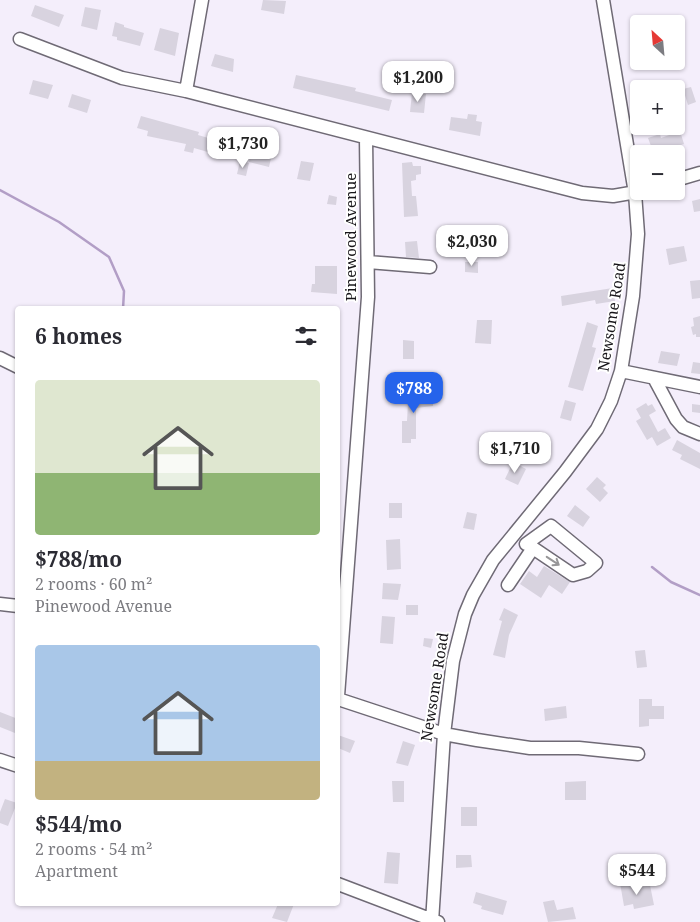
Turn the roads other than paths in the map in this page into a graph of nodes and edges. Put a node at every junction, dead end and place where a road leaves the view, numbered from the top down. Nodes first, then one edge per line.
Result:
1 (202, 0) edge
2 (603, 0) edge
3 (20, 40) dead end
4 (186, 91) junction
5 (366, 138) junction
6 (630, 148) edge
7 (700, 173) edge
8 (685, 177) edge
9 (630, 193) edge
10 (638, 200) edge
11 (368, 262) junction
12 (430, 267) dead end
13 (0, 358) edge
14 (15, 366) edge
15 (621, 372) junction
16 (654, 378) junction
17 (700, 387) edge
18 (700, 434) edge
19 (513, 534) junction
20 (530, 546) junction
21 (508, 585) dead end
22 (0, 604) edge
23 (15, 606) edge
24 (340, 671) edge
25 (340, 699) edge
26 (444, 734) junction
27 (638, 754) dead end
28 (0, 760) edge
29 (15, 765) edge
30 (340, 885) edge
31 (435, 921) edge

1 - 4 street
2 - 6 street, Newsome Road
3 - 4 street
4 - 5 street
5 - 9 street
5 - 11 street, Pinewood Avenue
7 - 8 street
10 - 15 street, Newsome Road
11 - 12 street
11 - 24 street, Pinewood Avenue
13 - 14 street
15 - 16 street
15 - 19 street, Newsome Road
16 - 17 street
16 - 18 street
19 - 20 street
19 - 26 street, Newsome Road
20 -> 20 street
20 - 21 street
22 - 23 street
25 - 26 street
26 - 27 street
26 - 31 street, Newsome Road
28 - 29 street
30 - 31 street

